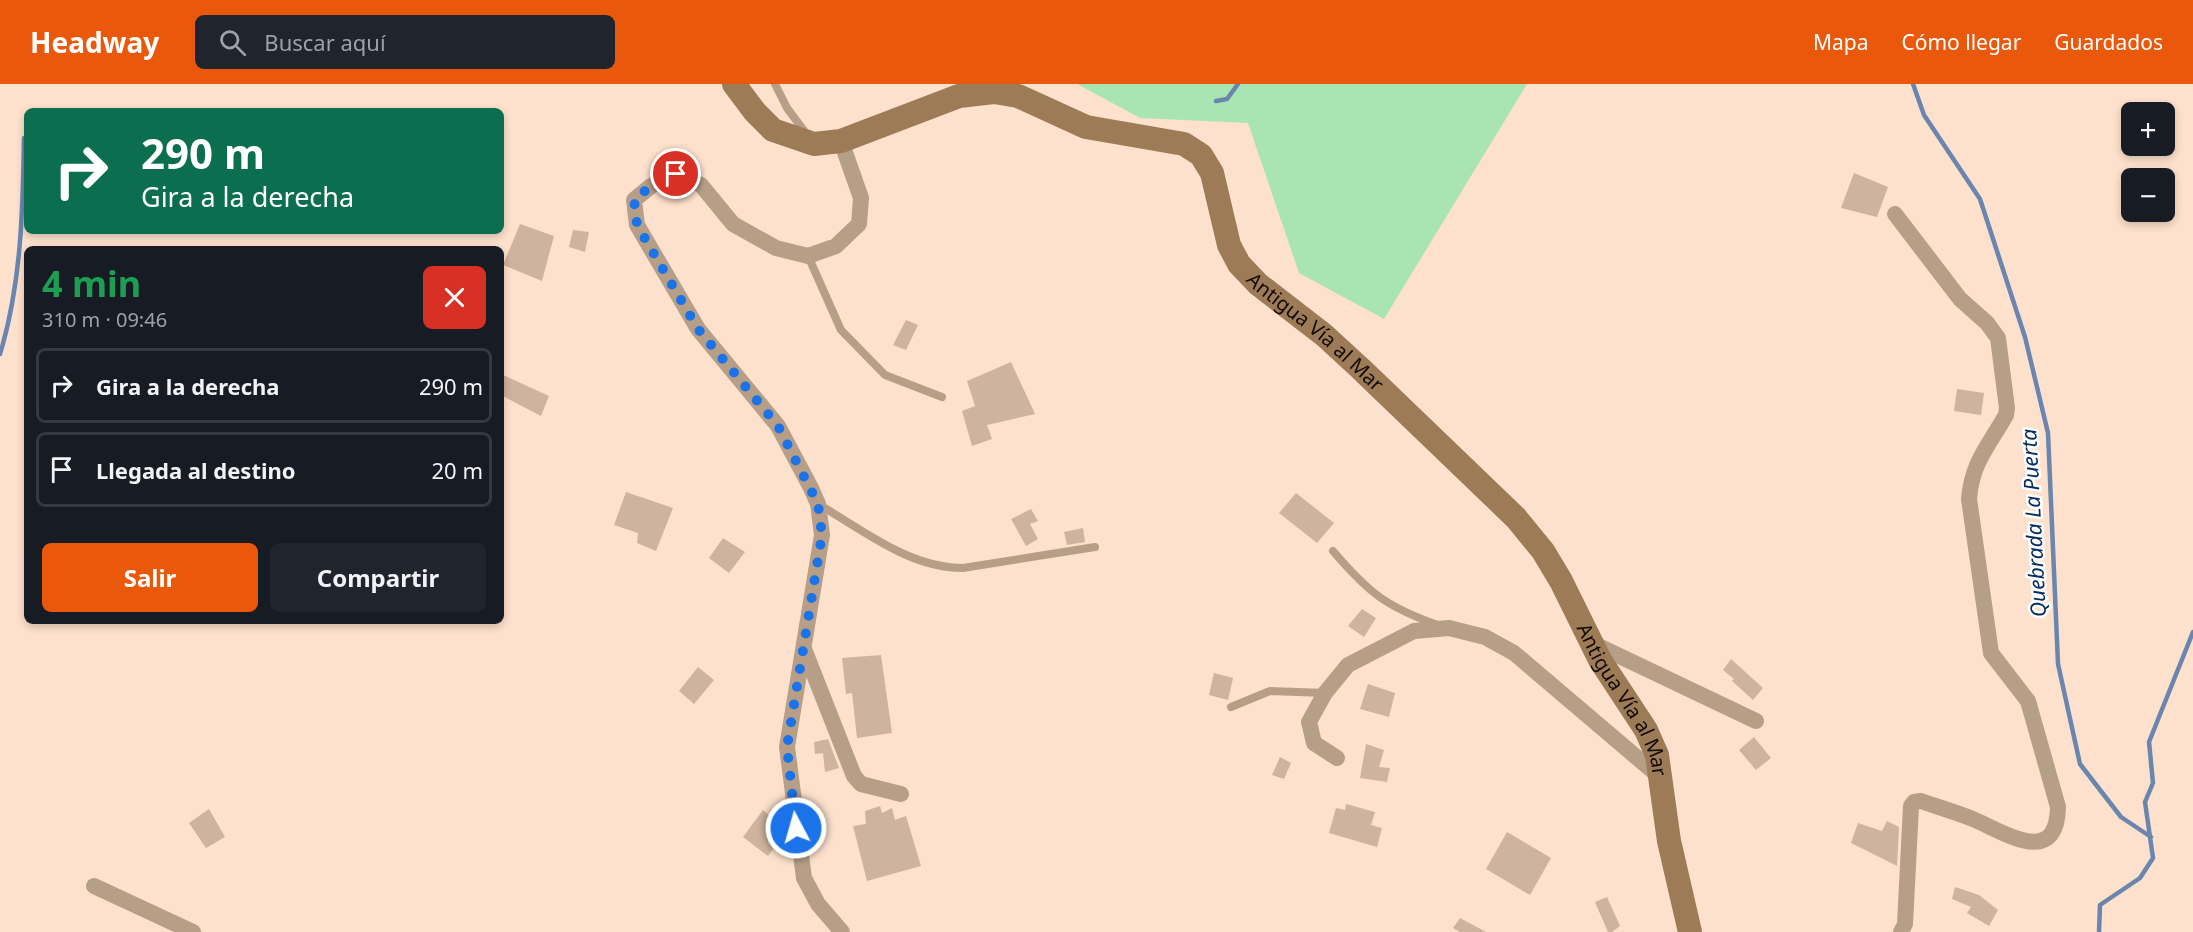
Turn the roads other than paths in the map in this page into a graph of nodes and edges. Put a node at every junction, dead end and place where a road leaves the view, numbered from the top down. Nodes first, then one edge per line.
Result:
1 (734, 84) edge
2 (775, 84) edge
3 (841, 141) junction
4 (814, 144) junction
5 (1895, 214) dead end
6 (808, 256) junction
7 (942, 397) dead end
8 (818, 504) junction
9 (1095, 547) dead end
10 (1333, 551) dead end
11 (1449, 628) junction
12 (1590, 642) junction
13 (803, 648) junction
14 (1325, 693) junction
15 (1231, 707) dead end
16 (1756, 721) dead end
17 (1337, 758) dead end
18 (1661, 778) junction
19 (901, 794) dead end
20 (94, 886) dead end
21 (193, 932) edge
22 (842, 932) edge
23 (1690, 932) edge
24 (1901, 932) edge

1 - 4 main road, Antigua Vía al Mar
2 - 4 lane
3 - 4 main road, Antigua Vía al Mar
3 - 6 street
3 - 12 main road, Antigua Vía al Mar
5 - 24 street
6 - 7 lane
6 - 8 street
8 - 9 lane
8 - 13 street
10 - 11 lane
11 - 14 street
11 - 18 street
12 - 16 street
12 - 18 main road, Antigua Vía al Mar
13 - 19 street
13 - 22 street
14 - 15 lane
14 - 17 street
18 - 23 main road, Antigua Vía al Mar
20 - 21 street

